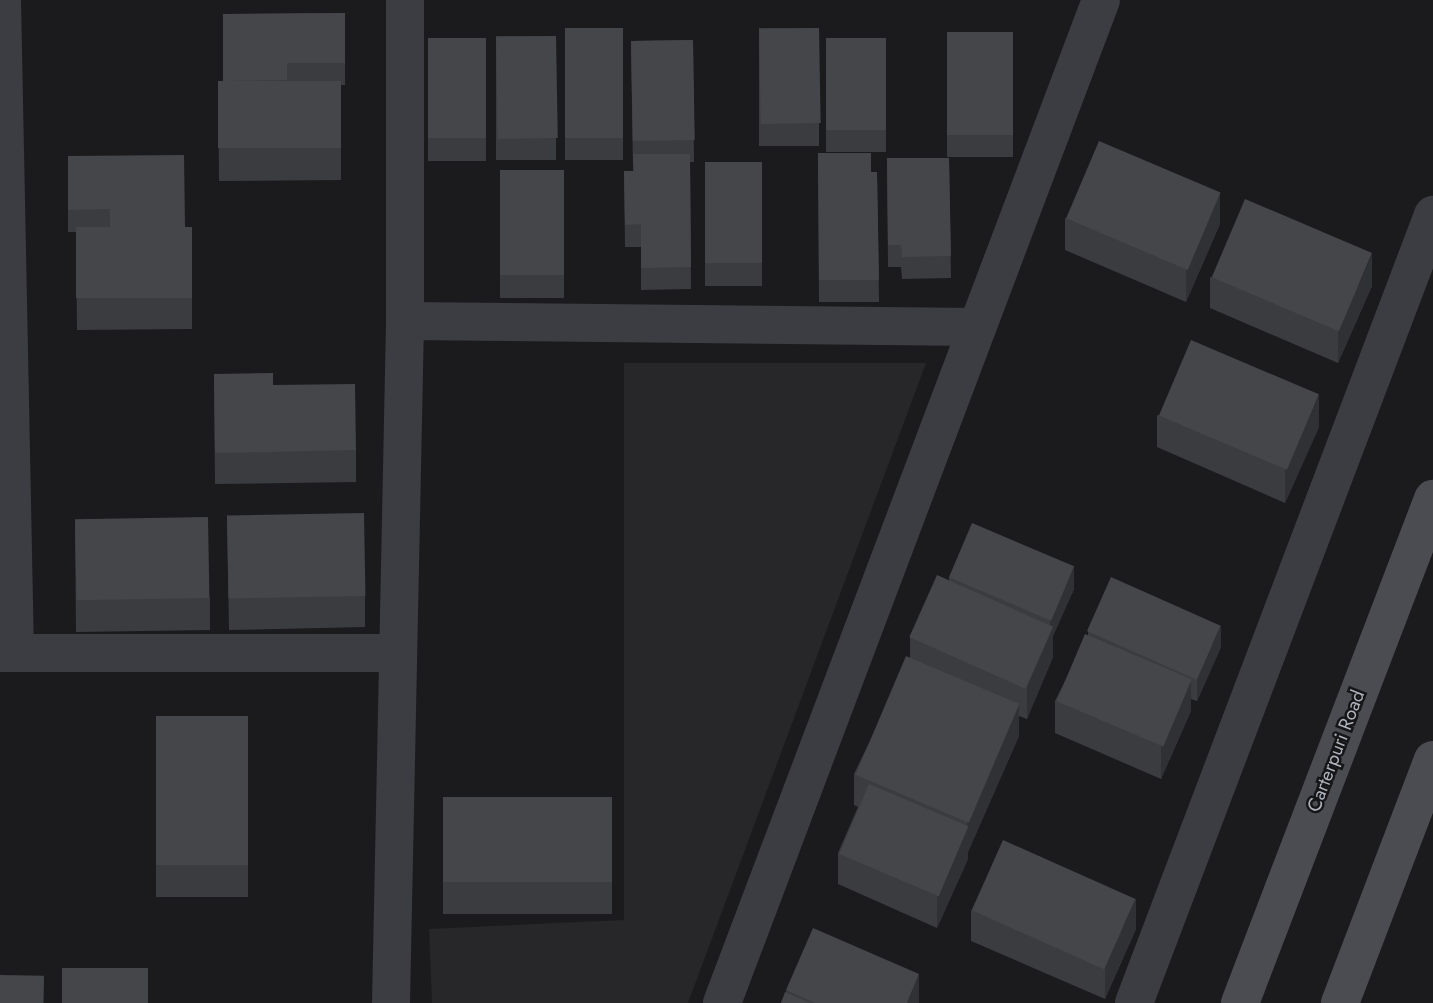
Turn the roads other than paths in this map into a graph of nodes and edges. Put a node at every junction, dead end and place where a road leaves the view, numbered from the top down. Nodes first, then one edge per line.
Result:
1 (2, 0) edge
2 (405, 0) edge
3 (1101, 0) edge
4 (1433, 215) edge
5 (405, 321) junction
6 (977, 327) junction
7 (1433, 499) edge
8 (7, 653) edge
9 (397, 653) junction
10 (1433, 760) edge
11 (391, 1003) edge
12 (722, 1003) edge
13 (1134, 1003) edge
14 (1240, 1003) edge
15 (1340, 1003) edge

1 - 8 street
2 - 5 street
3 - 6 street
4 - 13 street
5 - 6 street
5 - 9 street
6 - 12 street
7 - 14 main road, Carterpuri Road
8 - 9 street
9 - 11 street
10 - 15 main road

